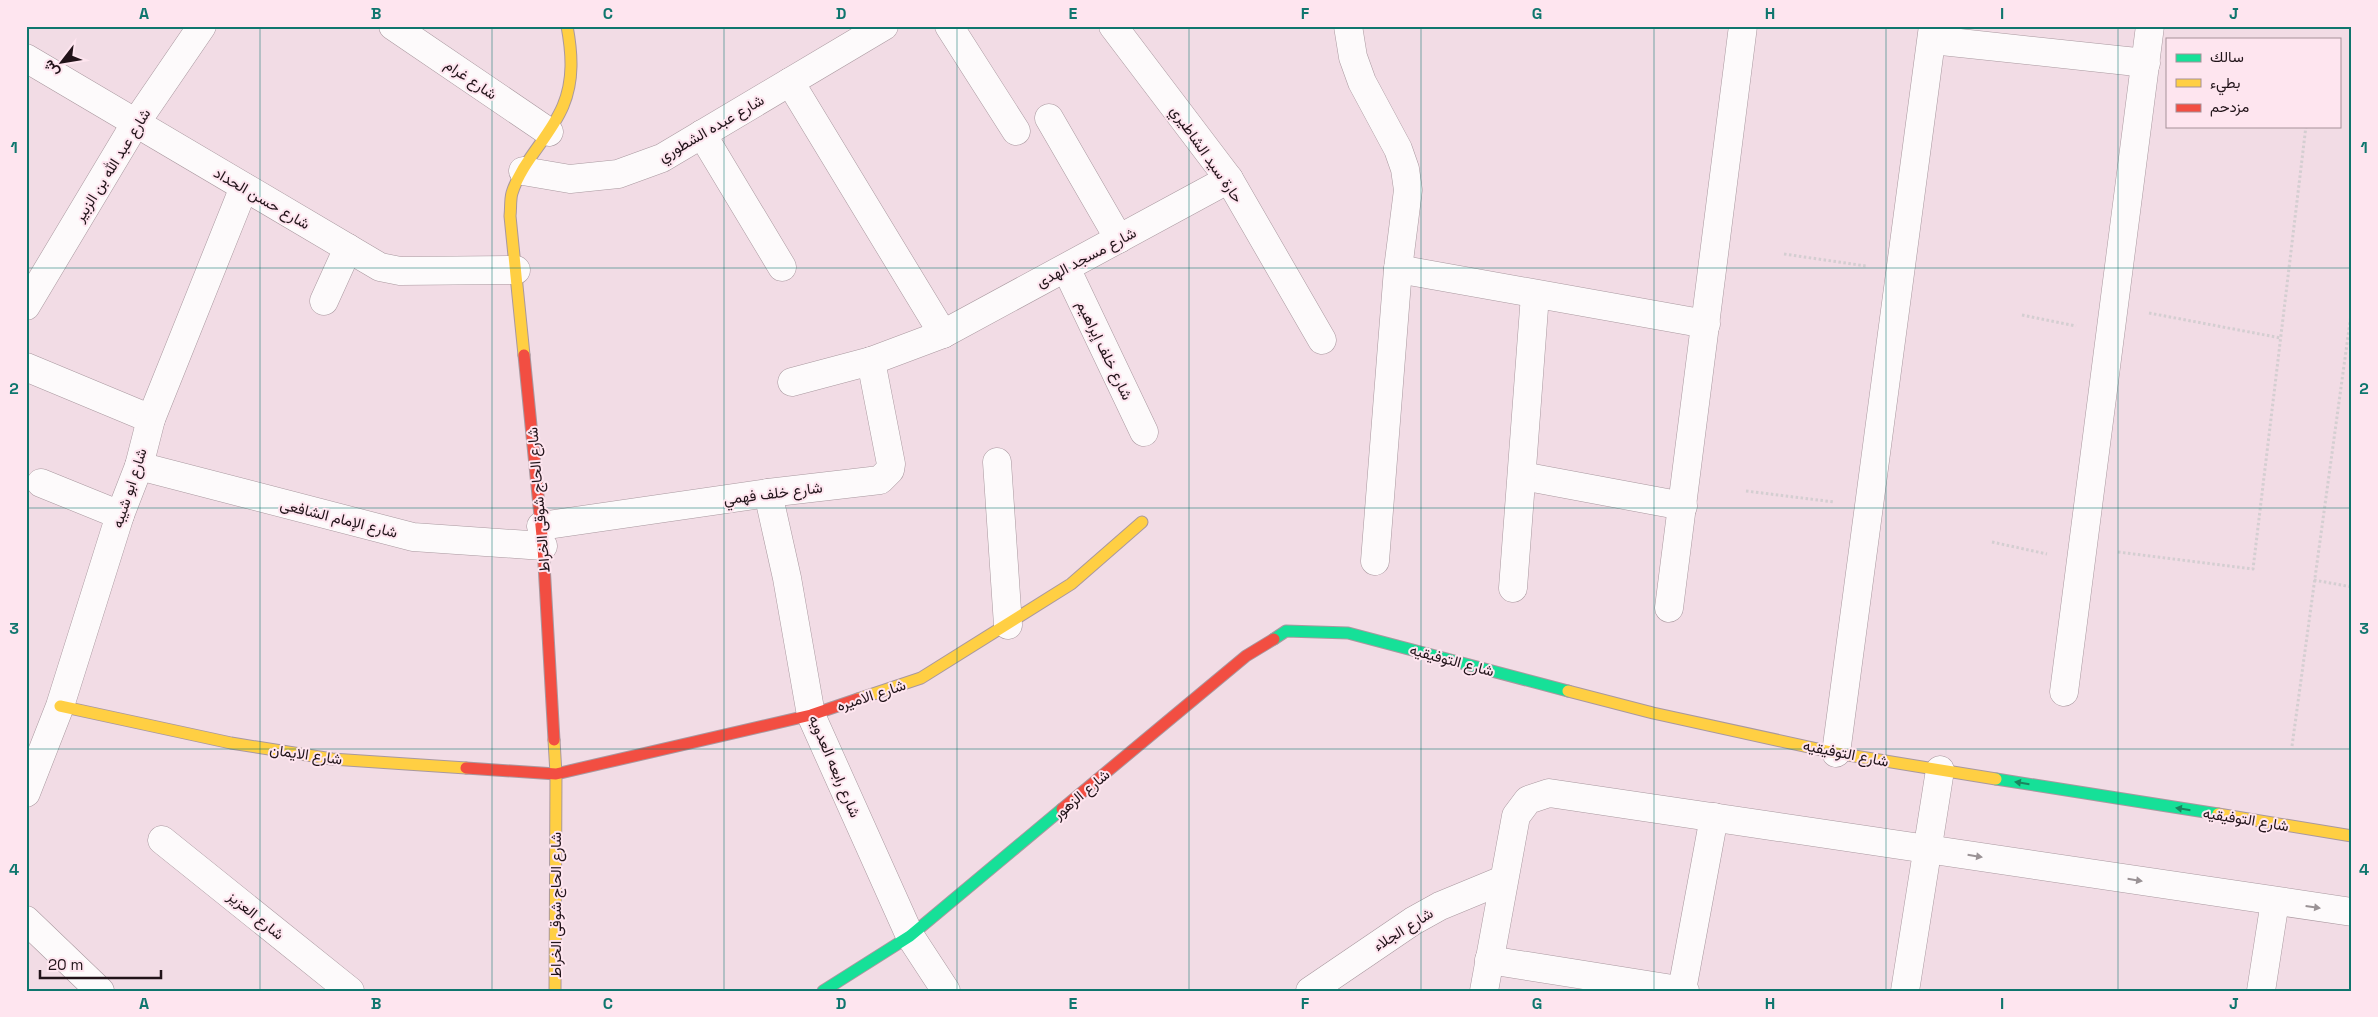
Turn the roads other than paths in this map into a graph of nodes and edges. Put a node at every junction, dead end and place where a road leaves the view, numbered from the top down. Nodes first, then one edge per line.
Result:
1 (202, 26) edge
2 (393, 26) edge
3 (567, 26) edge
4 (884, 26) edge
5 (949, 26) edge
6 (1113, 26) edge
7 (1348, 26) edge
8 (1744, 26) edge
9 (2150, 26) edge
10 (1932, 33) edge
11 (26, 58) edge
12 (2146, 63) junction
13 (790, 82) junction
14 (1049, 118) dead end
15 (135, 124) junction
16 (1016, 131) dead end
17 (549, 132) junction
18 (702, 134) junction
19 (523, 171) junction
20 (1229, 179) junction
21 (244, 187) junction
22 (1119, 239) junction
23 (348, 248) junction
24 (782, 267) dead end
25 (1066, 268) junction
26 (1398, 269) junction
27 (516, 270) junction
28 (1535, 295) junction
29 (324, 301) dead end
30 (26, 306) edge
31 (1706, 324) junction
32 (943, 334) junction
33 (1322, 340) dead end
34 (871, 361) junction
35 (26, 367) edge
36 (792, 382) dead end
37 (150, 419) junction
38 (1144, 432) dead end
39 (997, 462) dead end
40 (139, 466) junction
41 (1522, 476) junction
42 (41, 483) dead end
43 (768, 493) junction
44 (1683, 506) junction
45 (120, 515) junction
46 (1142, 522) dead end
47 (542, 536) junction
48 (1375, 561) dead end
49 (1513, 588) dead end
50 (1670, 608) dead end
51 (1008, 625) junction
52 (1348, 633) joint
53 (2064, 692) dead end
54 (60, 706) junction
55 (811, 715) junction
56 (1836, 753) junction
57 (1940, 770) junction
58 (556, 774) junction
59 (26, 793) edge
60 (1714, 817) junction
61 (2352, 836) edge
62 (162, 840) dead end
63 (1926, 849) junction
64 (1503, 880) junction
65 (2275, 901) junction
66 (2352, 912) edge
67 (28, 928) edge
68 (910, 936) junction
69 (1489, 960) junction
70 (100, 991) edge
71 (350, 991) edge
72 (554, 991) edge
73 (823, 991) edge
74 (946, 991) edge
75 (1310, 991) edge
76 (1484, 991) edge
77 (1683, 991) edge
78 (1905, 991) edge
79 (2261, 991) edge

1 - 15 street, شارع عبد الله بن الزبير
2 - 17 street, شارع غرام
3 - 17 street, شارع الحاج شوقى الخراط
4 - 13 street, شارع عبده الشطوري
5 - 16 street
6 - 20 street, حارة سيد الشاطيري
7 - 26 street
8 - 31 street
9 - 12 street
10 - 12 street
10 - 56 street
11 - 15 street, شارع حسن الحداد
12 - 53 street
13 - 18 street, شارع عبده الشطوري
13 - 32 street
14 - 22 street
15 - 21 street, شارع حسن الحداد
15 - 30 street, شارع عبد الله بن الزبير
17 - 19 street, شارع الحاج شوقى الخراط
18 - 19 street, شارع عبده الشطوري
18 - 24 street
19 - 27 street, شارع الحاج شوقى الخراط
20 - 22 street, شارع مسجد الهدى
20 - 33 street, حارة سيد الشاطيري
21 - 23 street, شارع حسن الحداد
21 - 37 street, شارع ابو شيبه
22 - 25 street, شارع مسجد الهدى
23 - 27 street, شارع حسن الحداد
23 - 29 street
25 - 32 street, شارع مسجد الهدى
25 - 38 street, شارع خلف إبراهيم
26 - 28 street
26 - 48 street
27 - 47 street, شارع الحاج شوقى الخراط
28 - 31 street
28 - 41 street
31 - 44 street
32 - 34 street, شارع مسجد الهدى
34 - 36 street, شارع مسجد الهدى
34 - 43 street, شارع خلف فهمي
35 - 37 street
37 - 40 street, شارع ابو شيبه
39 - 51 street
40 - 45 street, شارع ابو شيبه
40 - 47 street, شارع الإمام الشافعى
41 - 44 street
41 - 49 street
42 - 45 street
43 - 47 street, شارع خلف فهمي
43 - 55 street, شارع رابعه العدويه
44 - 50 street
45 - 54 street, شارع ابو شيبه
46 - 51 street, شارع الاميره
47 - 58 street, شارع الحاج شوقى الخراط
51 - 55 street, شارع الاميره
52 - 56 street, شارع التوفيقيه
52 - 68 street, شارع الزهور
54 - 58 street, شارع الايمان
54 - 59 street, شارع ابو شيبه
55 - 58 street, شارع الاميره
55 - 68 street, شارع رابعه العدويه
56 - 57 street, شارع التوفيقيه
61 -> 57 street, شارع التوفيقيه
57 - 63 street
58 - 72 street, شارع الحاج شوقى الخراط
60 - 63 street
60 - 64 street
60 - 77 street
62 - 71 street, شارع العزيز
63 -> 65 street
63 - 78 street
64 - 69 street
64 - 75 street, شارع الجلاء
65 -> 66 street
65 - 79 street
67 - 70 street
68 - 73 street, شارع الزهور
68 - 74 street, شارع رابعه العدويه
69 - 76 street
69 - 77 street

